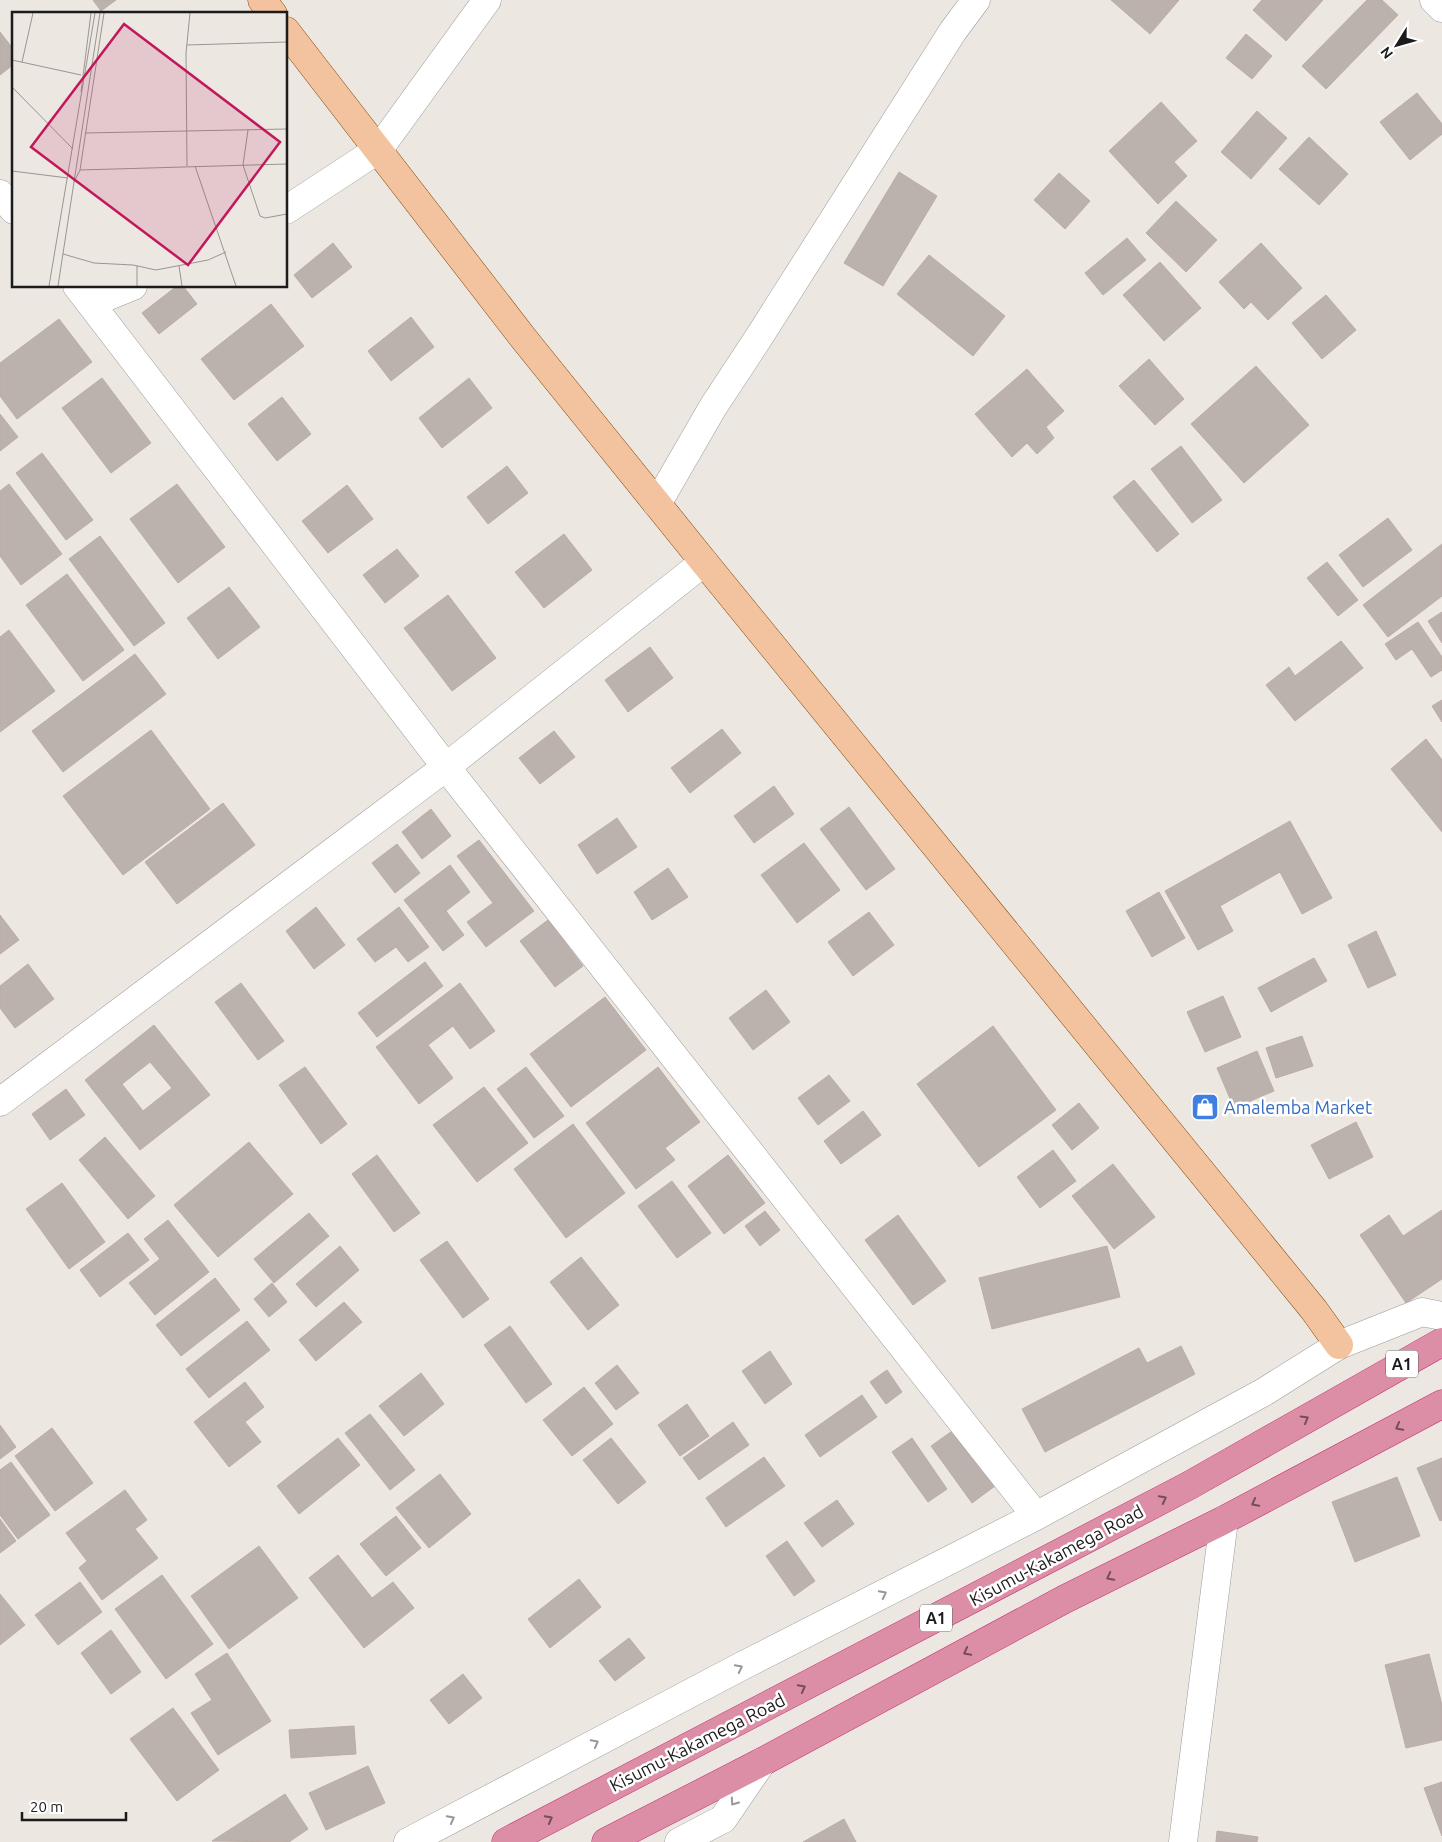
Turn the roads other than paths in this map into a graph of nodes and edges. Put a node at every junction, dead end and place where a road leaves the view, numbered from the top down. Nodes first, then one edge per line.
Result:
1 (262, 0) edge
2 (487, 0) edge
3 (976, 0) edge
4 (1434, 0) edge
5 (1442, 8) edge
6 (271, 12) edge
7 (288, 34) edge
8 (379, 149) junction
9 (0, 194) edge
10 (12, 208) edge
11 (288, 209) edge
12 (122, 288) edge
13 (84, 295) edge
14 (657, 504) junction
15 (704, 562) junction
16 (446, 767) junction
17 (0, 1102) edge
18 (1442, 1316) edge
19 (1442, 1342) edge
20 (1339, 1345) junction
21 (1442, 1404) edge
22 (1036, 1516) junction
23 (1224, 1520) junction
24 (762, 1762) junction
25 (408, 1842) edge
26 (506, 1842) edge
27 (606, 1842) edge
28 (678, 1842) edge
29 (1183, 1842) edge

1 - 6 main road
2 - 8 street
3 - 14 street
4 - 5 street
7 - 8 main road
8 - 11 street
8 - 14 main road
9 - 10 street
12 - 13 street
13 - 16 street
14 - 15 main road
15 - 16 street
15 - 20 main road
16 - 17 street
16 - 22 street
18 - 20 street
26 -> 19 highway, Kisumu-Kakamega Road / A1
20 - 22 street
21 -> 23 highway, A1
25 -> 22 street
23 -> 24 highway, A1
23 - 29 street
24 - 27 highway, A1
24 -> 28 street

